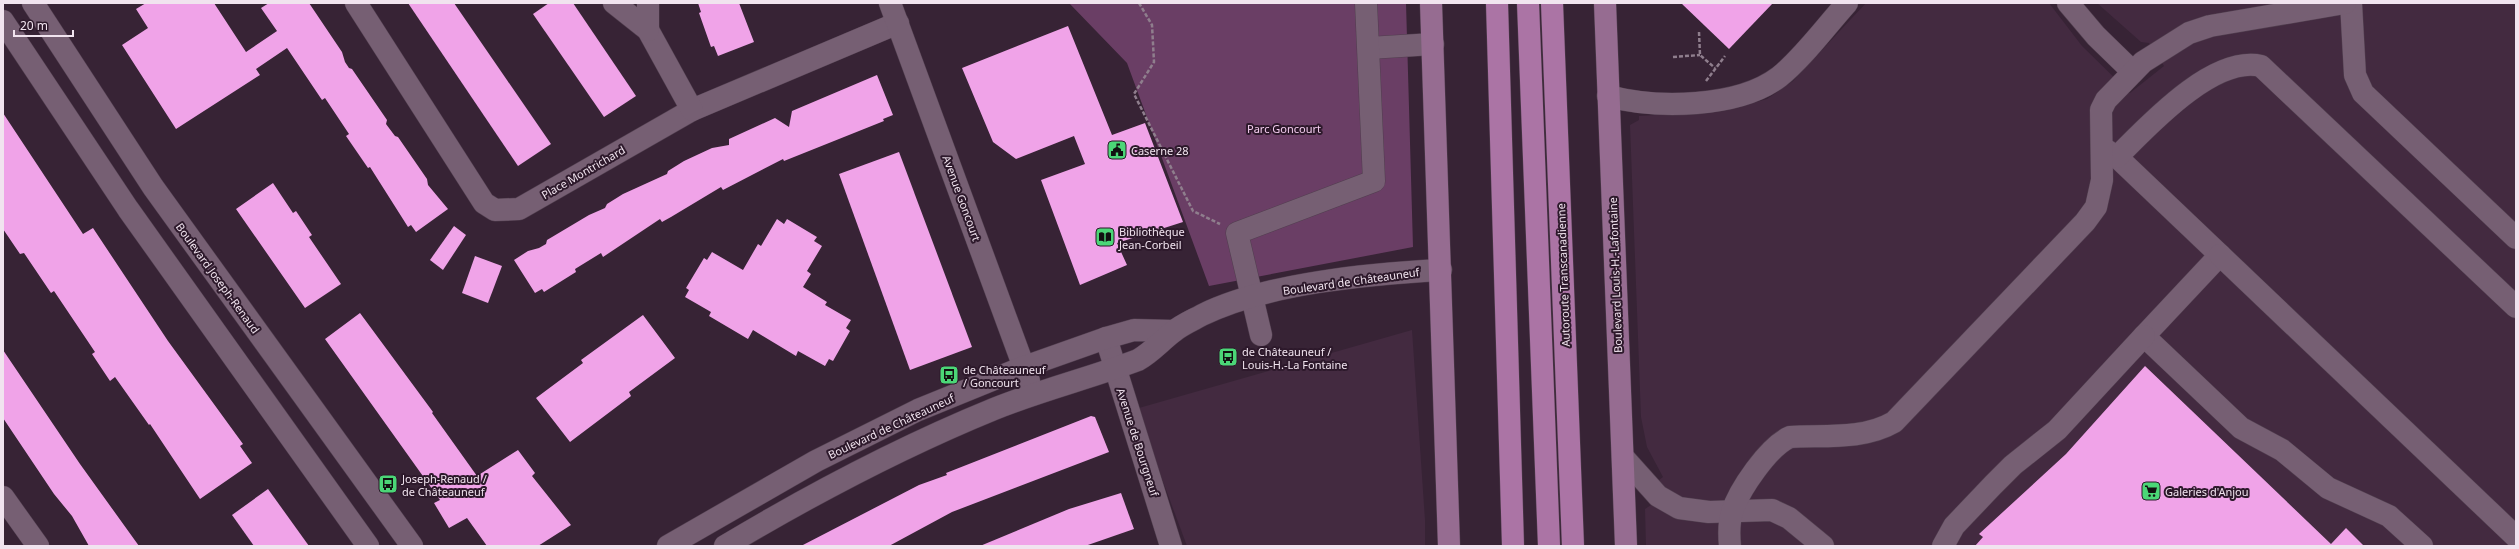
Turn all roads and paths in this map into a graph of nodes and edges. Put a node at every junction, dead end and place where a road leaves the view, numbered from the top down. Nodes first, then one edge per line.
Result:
1 (33, 3) edge
2 (356, 3) edge
3 (614, 3) edge
4 (648, 3) edge
5 (890, 3) edge
6 (1139, 3) edge
7 (1366, 3) edge
8 (1431, 3) edge
9 (1497, 3) edge
10 (1528, 3) edge
11 (1552, 3) edge
12 (1605, 3) edge
13 (1847, 3) edge
14 (2068, 3) edge
15 (2345, 3) edge
16 (2351, 3) edge
17 (3, 21) edge
18 (898, 24) junction
19 (648, 30) junction
20 (1699, 32) dead end
21 (1433, 44) junction
22 (1369, 48) junction
23 (1700, 55) junction
24 (1726, 56) dead end
25 (1672, 57) dead end
26 (1715, 68) junction
27 (2133, 72) junction
28 (1706, 83) dead end
29 (1608, 96) junction
30 (692, 110) junction
31 (2110, 153) junction
32 (1237, 233) junction
33 (2516, 238) edge
34 (2220, 255) junction
35 (1441, 270) junction
36 (1253, 297) junction
37 (2516, 307) edge
38 (1174, 331) junction
39 (1261, 334) dead end
40 (2144, 336) junction
41 (1106, 338) junction
42 (1024, 367) junction
43 (1115, 369) junction
44 (1033, 394) junction
45 (1623, 457) junction
46 (3, 498) edge
47 (1732, 512) junction
48 (708, 523) junction
49 (2516, 537) edge
50 (38, 546) edge
51 (368, 546) edge
52 (412, 546) edge
53 (668, 546) edge
54 (724, 546) edge
55 (1171, 546) edge
56 (1449, 546) edge
57 (1513, 546) edge
58 (1549, 546) edge
59 (1573, 546) edge
60 (1626, 546) edge
61 (1730, 546) edge
62 (1823, 546) edge
63 (1943, 546) edge
64 (2422, 546) edge

1 - 52 street, Boulevard Joseph-Renaud
2 - 30 street, Place Montrichard
3 - 19 street
4 - 19 street
5 - 18 street, Avenue Goncourt
6 - 32 path
7 - 22 street
8 - 21 main road
9 - 57 highway
10 - 58 highway
11 - 59 highway, Autoroute Transcanadienne
12 - 29 main road, Boulevard Louis-H.-Lafontaine
13 - 29 street
14 - 27 street
15 - 27 street
16 - 33 street
17 - 51 street
18 - 30 street, Place Montrichard
18 - 42 street, Avenue Goncourt
19 - 30 street
20 - 23 path
21 - 22 street
21 - 35 main road
22 - 32 street
23 - 25 path
23 - 26 path
24 - 26 path
26 - 28 path
27 - 31 street
29 - 45 main road, Boulevard Louis-H.-Lafontaine
31 - 34 street
31 - 37 street
31 - 47 street
32 - 36 street
34 - 40 street
34 - 49 street
35 - 36 street, Boulevard de Châteauneuf
35 - 56 main road
36 - 38 street, Boulevard de Châteauneuf
36 - 39 street
38 - 41 street, Boulevard de Châteauneuf
38 - 43 street, Boulevard de Châteauneuf
40 - 63 street
40 - 64 street
41 - 42 street, Boulevard de Châteauneuf
41 - 43 street, Avenue de Bourgneuf
42 - 44 street, Avenue Goncourt
42 - 48 street, Boulevard de Châteauneuf
43 - 44 street, Boulevard de Châteauneuf
43 - 55 street, Avenue de Bourgneuf
44 - 54 street, Boulevard de Châteauneuf
45 - 47 street
45 - 60 main road, Boulevard Louis-H.-Lafontaine
46 - 50 street
47 - 61 street
47 - 62 street
48 - 53 street, Boulevard de Châteauneuf
48 - 54 street

